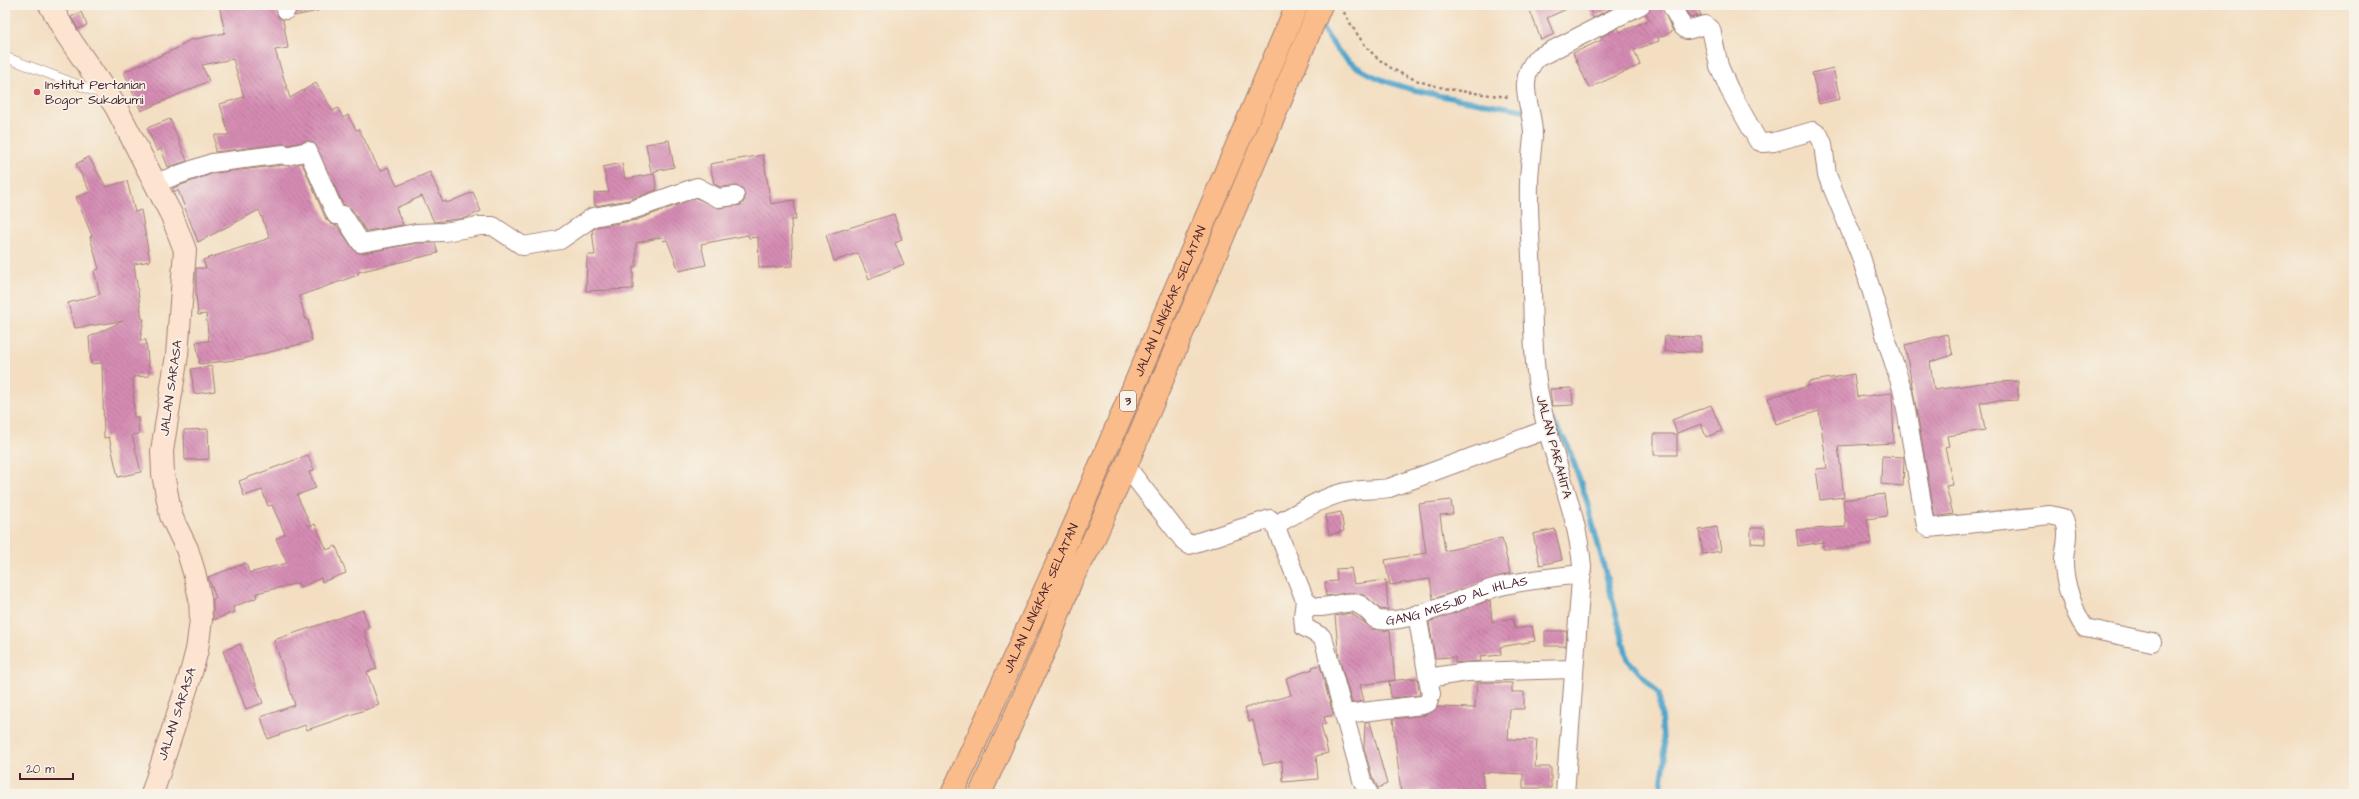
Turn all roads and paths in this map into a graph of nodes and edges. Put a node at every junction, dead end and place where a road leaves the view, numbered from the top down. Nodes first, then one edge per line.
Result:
1 (50, 5) edge
2 (1297, 5) edge
3 (1322, 5) edge
4 (1340, 5) edge
5 (1641, 5) edge
6 (1671, 5) edge
7 (5, 57) edge
8 (109, 96) junction
9 (1528, 104) junction
10 (155, 183) junction
11 (735, 196) dead end
12 (1548, 429) junction
13 (1104, 456) junction
14 (1126, 466) junction
15 (1275, 525) junction
16 (1582, 574) junction
17 (1305, 600) junction
18 (1417, 614) junction
19 (2152, 642) dead end
20 (1574, 669) junction
21 (1428, 678) junction
22 (1345, 714) junction
23 (152, 794) edge
24 (952, 794) edge
25 (980, 794) edge
26 (1369, 794) edge
27 (1565, 794) edge

1 - 8 street, JALAN SARASA
2 - 13 main road, JALAN LINGKAR SELATAN / 3
3 - 14 main road, JALAN LINGKAR SELATAN / 3
4 - 9 path
5 - 9 street, JALAN PARAHITA
6 - 19 street
7 - 8 lane
8 - 10 street, JALAN SARASA
9 - 12 street, JALAN PARAHITA
10 - 11 street
10 - 23 street, JALAN SARASA
12 - 15 street
12 - 16 street, JALAN PARAHITA
13 - 14 main road
13 - 24 main road, JALAN LINGKAR SELATAN / 3
14 - 15 street
14 - 25 main road, JALAN LINGKAR SELATAN / 3
15 - 17 street
16 - 18 street, GANG MESJID AL IHLAS
16 - 20 street, JALAN PARAHITA
17 - 18 street, GANG MESJID AL IHLAS
17 - 22 street
18 - 21 street
20 - 21 street
20 - 27 street, JALAN PARAHITA
21 - 22 street
22 - 26 street

